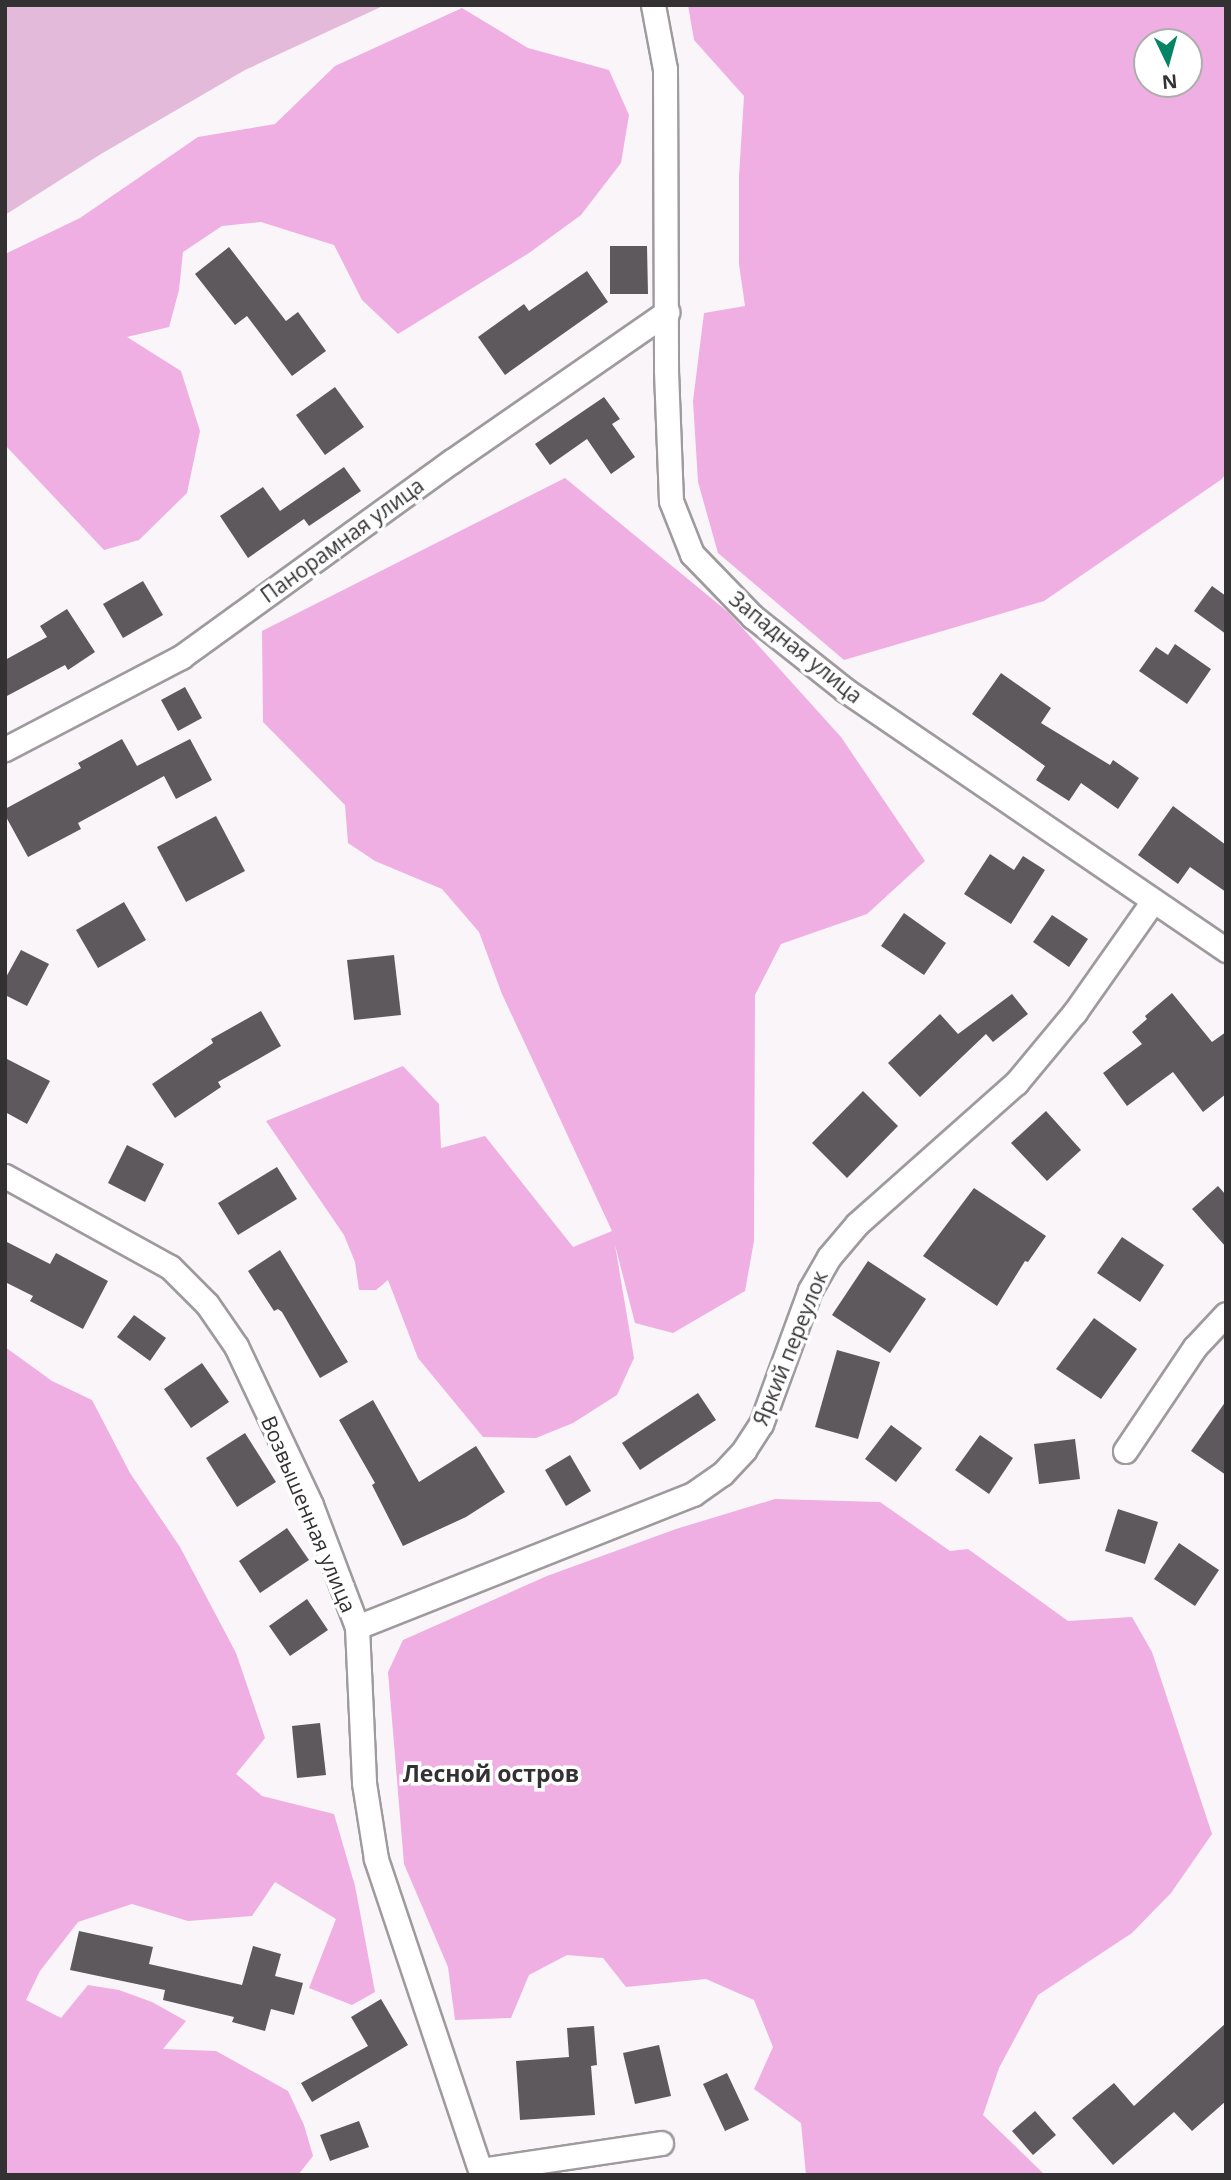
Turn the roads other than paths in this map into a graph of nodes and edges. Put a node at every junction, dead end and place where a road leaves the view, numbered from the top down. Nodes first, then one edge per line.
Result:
1 (653, 5) edge
2 (667, 312) junction
3 (5, 749) edge
4 (1153, 901) junction
5 (1226, 950) edge
6 (5, 1176) edge
7 (1226, 1314) edge
8 (1125, 1451) dead end
9 (357, 1627) junction
10 (661, 2143) dead end
11 (482, 2172) edge

1 - 2 street, Западная улица
2 - 3 street, Панорамная улица
2 - 4 street, Западная улица
4 - 5 street, Западная улица
4 - 9 street, Яркий переулок
6 - 9 street, Возвышенная улица
7 - 8 street
9 - 11 street, Возвышенная улица
10 - 11 street, Возвышенная улица

